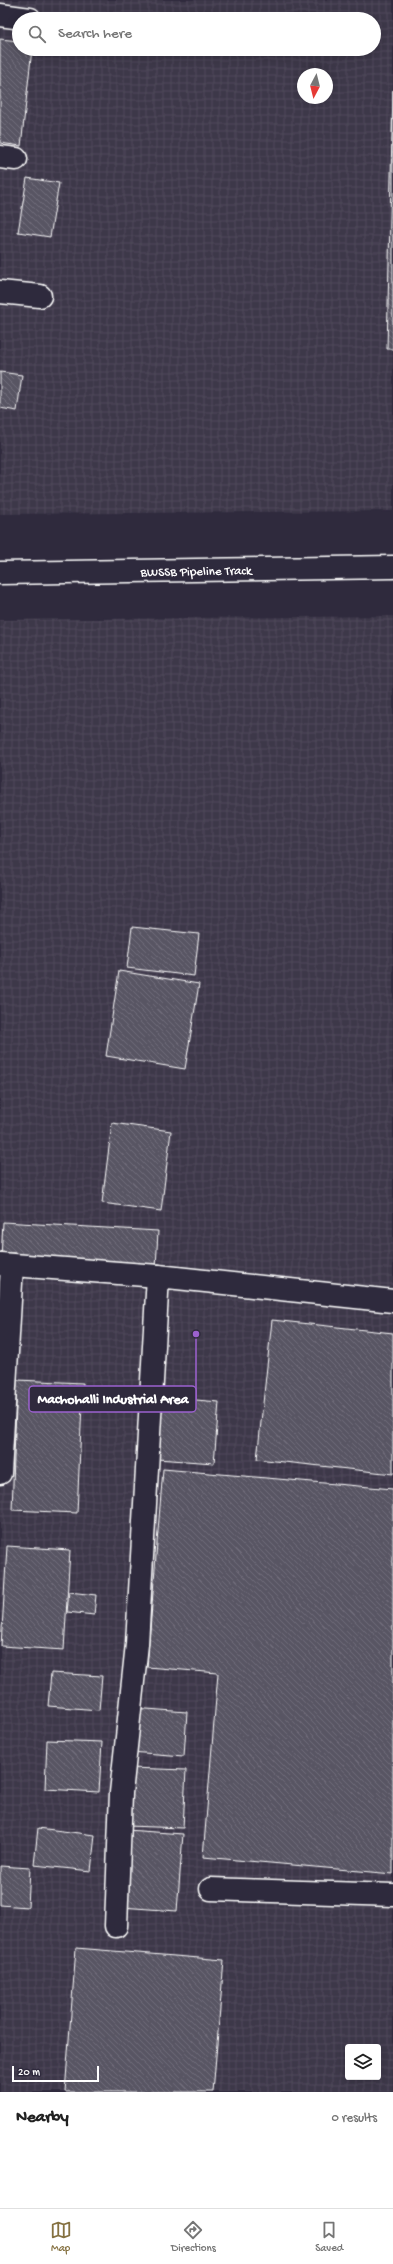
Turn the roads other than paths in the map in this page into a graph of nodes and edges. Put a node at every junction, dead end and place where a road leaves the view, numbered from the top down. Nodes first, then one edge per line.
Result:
1 (0, 14) edge
2 (12, 16) edge
3 (0, 292) edge
4 (40, 296) dead end
5 (393, 567) edge
6 (0, 573) edge
7 (6, 1264) edge
8 (158, 1276) junction
9 (393, 1301) edge
10 (0, 1473) edge
11 (212, 1889) dead end
12 (393, 1895) edge
13 (116, 1926) dead end

1 - 2 street
3 - 4 street
5 - 6 street, BWSSB Pipeline Track
7 - 8 street
7 - 10 street
8 - 9 street
8 - 13 street
11 - 12 street

